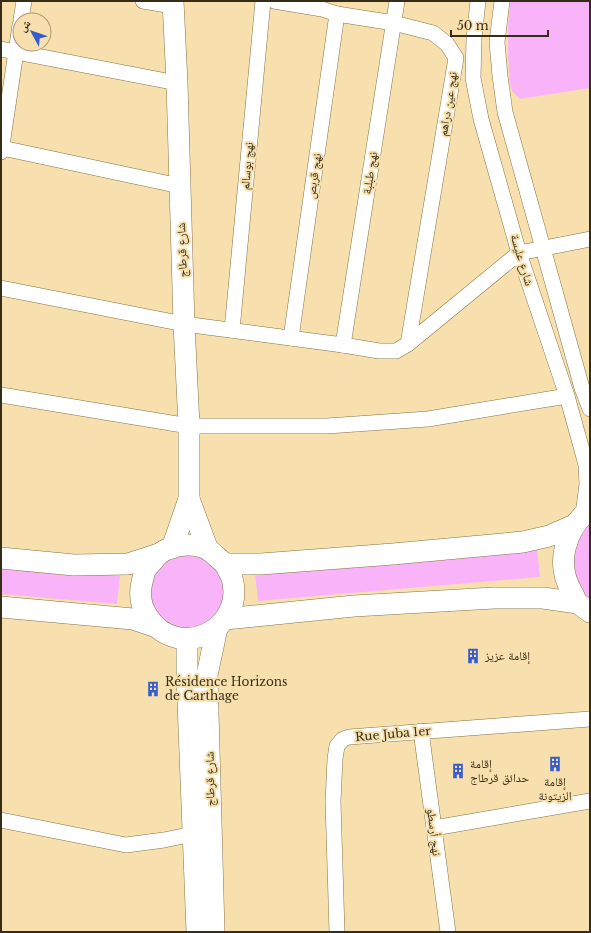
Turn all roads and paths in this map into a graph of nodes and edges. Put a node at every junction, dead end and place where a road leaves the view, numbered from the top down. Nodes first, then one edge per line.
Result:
1 (24, 1) edge
2 (143, 1) edge
3 (262, 1) edge
4 (274, 1) edge
5 (397, 1) edge
6 (478, 1) edge
7 (502, 1) edge
8 (173, 3) edge
9 (323, 5) edge
10 (22, 12) edge
11 (337, 14) junction
12 (394, 23) junction
13 (8, 50) edge
14 (176, 83) junction
15 (1, 150) edge
16 (180, 186) junction
17 (590, 239) edge
18 (542, 248) junction
19 (520, 253) junction
20 (1, 288) edge
21 (184, 324) junction
22 (232, 330) junction
23 (291, 338) junction
24 (343, 344) junction
25 (408, 344) junction
26 (586, 387) edge
27 (1, 395) edge
28 (567, 396) junction
29 (590, 409) edge
30 (189, 426) junction
31 (189, 499) junction
32 (582, 517) edge
33 (208, 550) junction
34 (166, 551) junction
35 (1, 558) edge
36 (225, 564) junction
37 (1, 607) edge
38 (584, 608) edge
39 (221, 623) junction
40 (154, 626) junction
41 (187, 639) junction
42 (590, 719) edge
43 (421, 731) junction
44 (590, 801) edge
45 (1, 820) edge
46 (434, 828) junction
47 (193, 834) junction
48 (197, 932) edge
49 (214, 932) edge
50 (337, 932) edge
51 (448, 932) edge

1 - 10 street
2 - 8 street
3 - 22 street, نهج بوسالم
4 - 9 street, نهج عين دراهم
5 - 12 street, نهج طبلبة
6 - 19 street, شارع عليسة
7 - 18 street, شارع عليسة
8 - 14 main road, شارع قرطاج
9 - 11 street, نهج عين دراهم
11 - 12 street, نهج عين دراهم
11 - 23 street, نهج قربص
12 - 24 street, نهج طبلبة
12 - 25 street, نهج عين دراهم
13 - 14 street
13 - 15 street
14 - 16 main road, شارع قرطاج
15 - 16 street
16 - 21 main road, شارع قرطاج
17 - 18 street
18 - 19 street
18 - 26 street, شارع عليسة
19 - 25 street
19 - 28 street, شارع عليسة
20 - 21 street
21 - 22 street
21 - 30 main road, شارع قرطاج
22 - 23 street
23 - 24 street
24 - 25 street
26 - 29 street, شارع عليسة
27 - 30 street
28 - 30 street
28 - 32 street, شارع عليسة
30 - 31 main road, شارع قرطاج
31 - 33 main road, شارع قرطاج
31 - 34 main road, شارع قرطاج
32 - 36 main road
32 - 38 main road
33 - 34 main road
33 - 36 main road
34 - 35 main road
34 - 40 main road
36 - 39 main road
37 - 40 main road
38 - 39 main road
39 - 41 main road
39 - 49 main road, شارع قرطاج
40 - 41 main road
41 - 47 main road, شارع قرطاج
42 - 43 street, Rue Juba 1er
43 - 46 street, نهج أرسطو
43 - 50 street, Rue Juba 1er
44 - 46 street
45 - 47 street
46 - 51 street, نهج أرسطو
47 - 48 main road, شارع قرطاج

